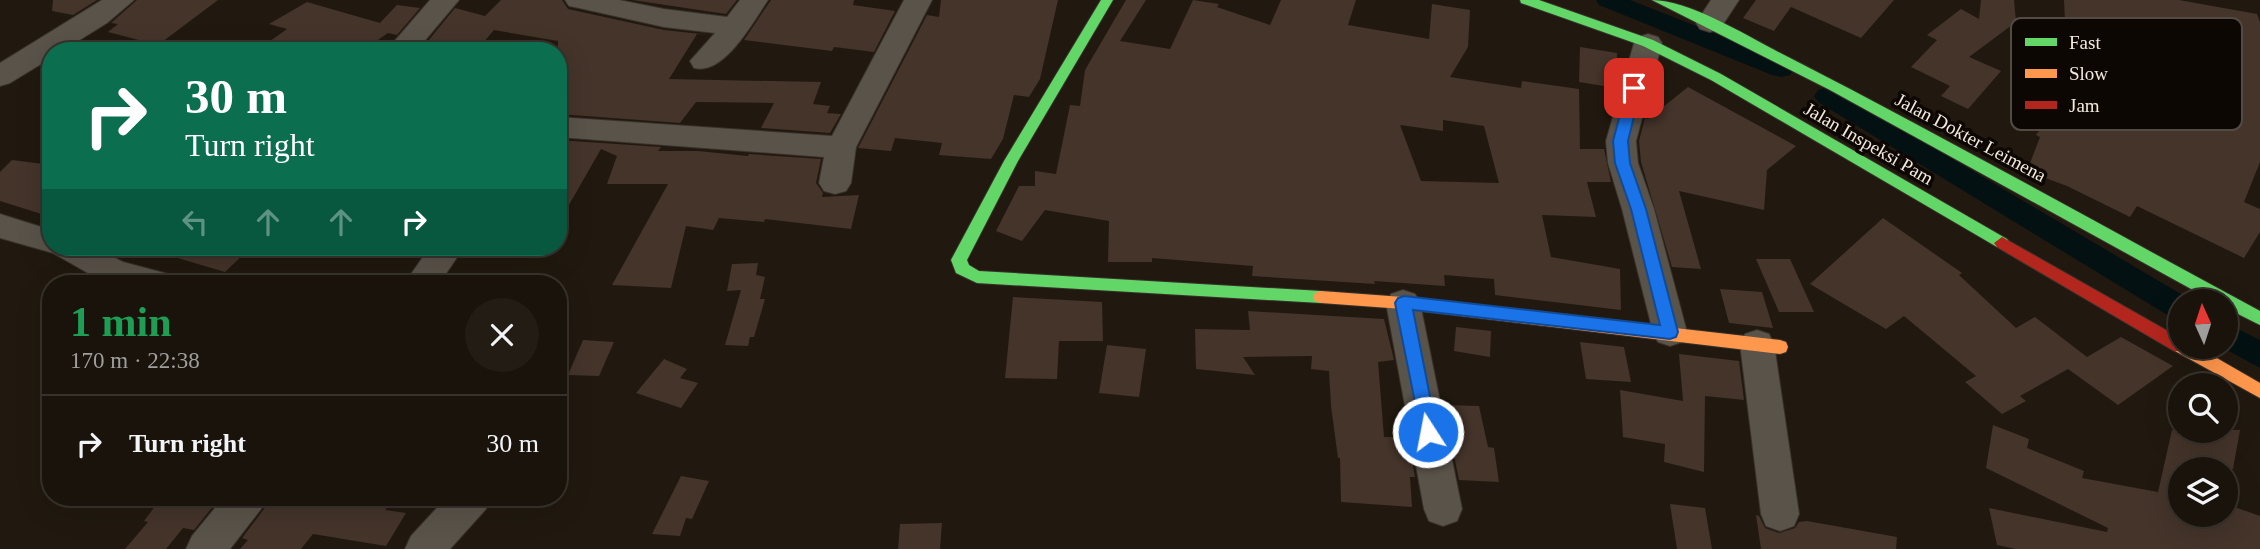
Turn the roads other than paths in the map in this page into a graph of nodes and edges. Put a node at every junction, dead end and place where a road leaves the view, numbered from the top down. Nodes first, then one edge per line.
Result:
1 (120, 0) edge
2 (446, 0) edge
3 (579, 0) edge
4 (754, 0) edge
5 (918, 0) edge
6 (1107, 0) edge
7 (1526, 0) edge
8 (1658, 0) edge
9 (1717, 11) edge
10 (734, 27) junction
11 (56, 42) edge
12 (408, 42) edge
13 (1648, 43) junction
14 (42, 50) edge
15 (704, 61) dead end
16 (0, 76) edge
17 (567, 128) edge
18 (841, 147) junction
19 (835, 183) dead end
20 (0, 226) edge
21 (42, 239) edge
22 (83, 256) edge
23 (441, 256) edge
24 (122, 275) edge
25 (427, 275) edge
26 (1404, 303) junction
27 (2260, 319) edge
28 (1670, 332) junction
29 (2168, 338) edge
30 (1768, 345) joint
31 (2204, 359) edge
32 (2260, 391) edge
33 (240, 506) edge
34 (464, 506) edge
35 (1443, 509) dead end
36 (1780, 514) dead end
37 (206, 549) edge
38 (425, 549) edge

1 - 11 street
2 - 12 street
3 - 10 street
4 - 10 street
5 - 18 street
6 - 26 main road
7 - 13 main road, Jalan Inspeksi Pam
8 - 9 main road, Jalan Dokter Leimena
9 - 27 main road, Jalan Dokter Leimena
10 - 15 street
13 - 28 street
13 - 29 main road, Jalan Inspeksi Pam
14 - 16 street
17 - 18 street
18 - 19 street
20 - 21 street
22 - 24 street
23 - 25 street
26 - 28 main road
26 - 35 street
28 - 30 main road
30 - 36 street
31 - 32 main road, Jalan Inspeksi Pam
33 - 37 street
34 - 38 street

